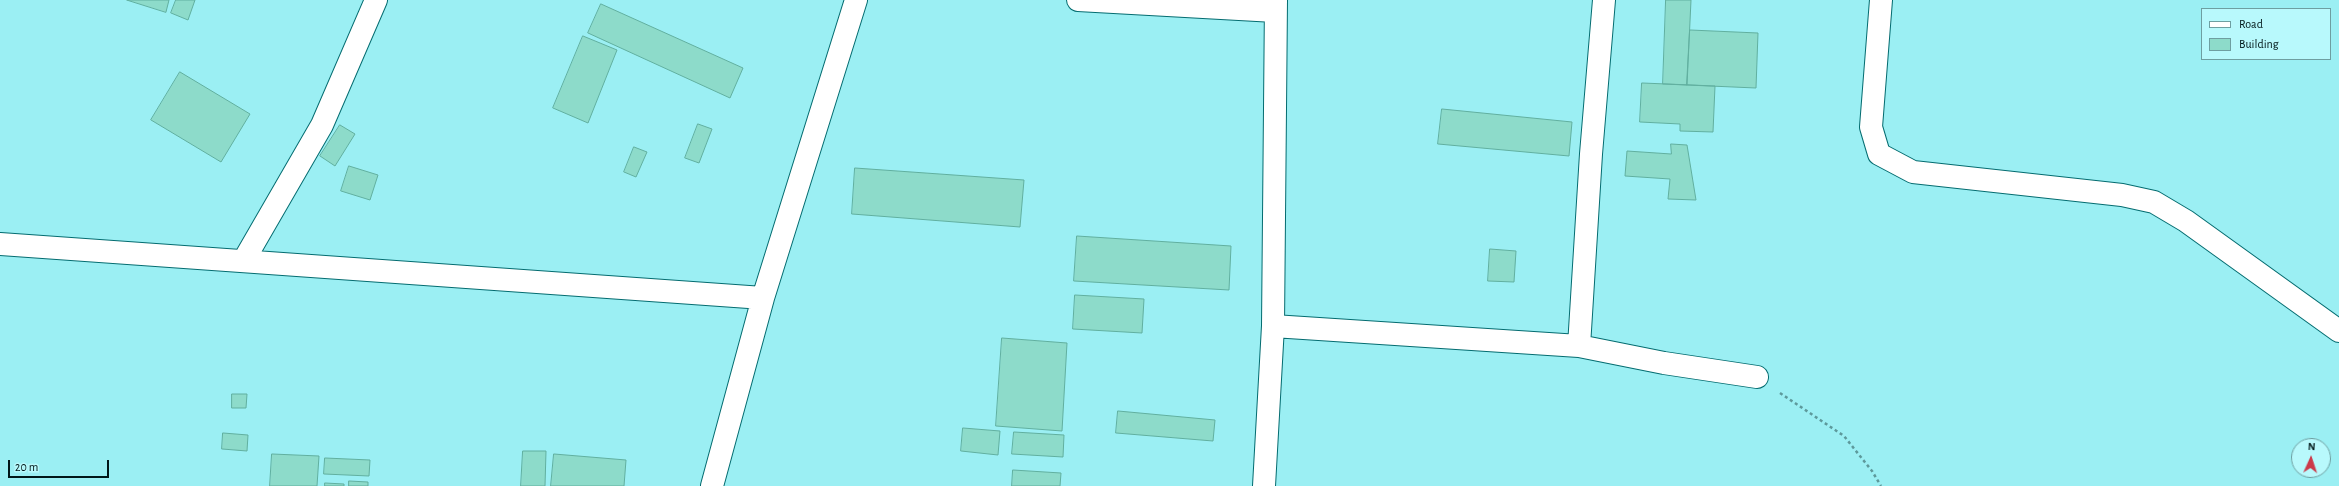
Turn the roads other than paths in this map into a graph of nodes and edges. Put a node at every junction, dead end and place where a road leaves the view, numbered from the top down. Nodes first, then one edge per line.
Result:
1 (376, 0) edge
2 (856, 0) edge
3 (1078, 0) edge
4 (1604, 0) edge
5 (1881, 0) edge
6 (1275, 6) edge
7 (0, 244) edge
8 (244, 260) junction
9 (764, 298) junction
10 (1272, 326) junction
11 (2339, 331) edge
12 (1579, 346) junction
13 (1757, 377) road end
14 (712, 486) edge
15 (1264, 486) edge

1 - 8 street
2 - 9 street
3 - 6 street
4 - 12 street
5 - 11 street
6 - 10 street
7 - 8 street
8 - 9 street
9 - 14 street
10 - 12 street
10 - 15 street
12 - 13 street

